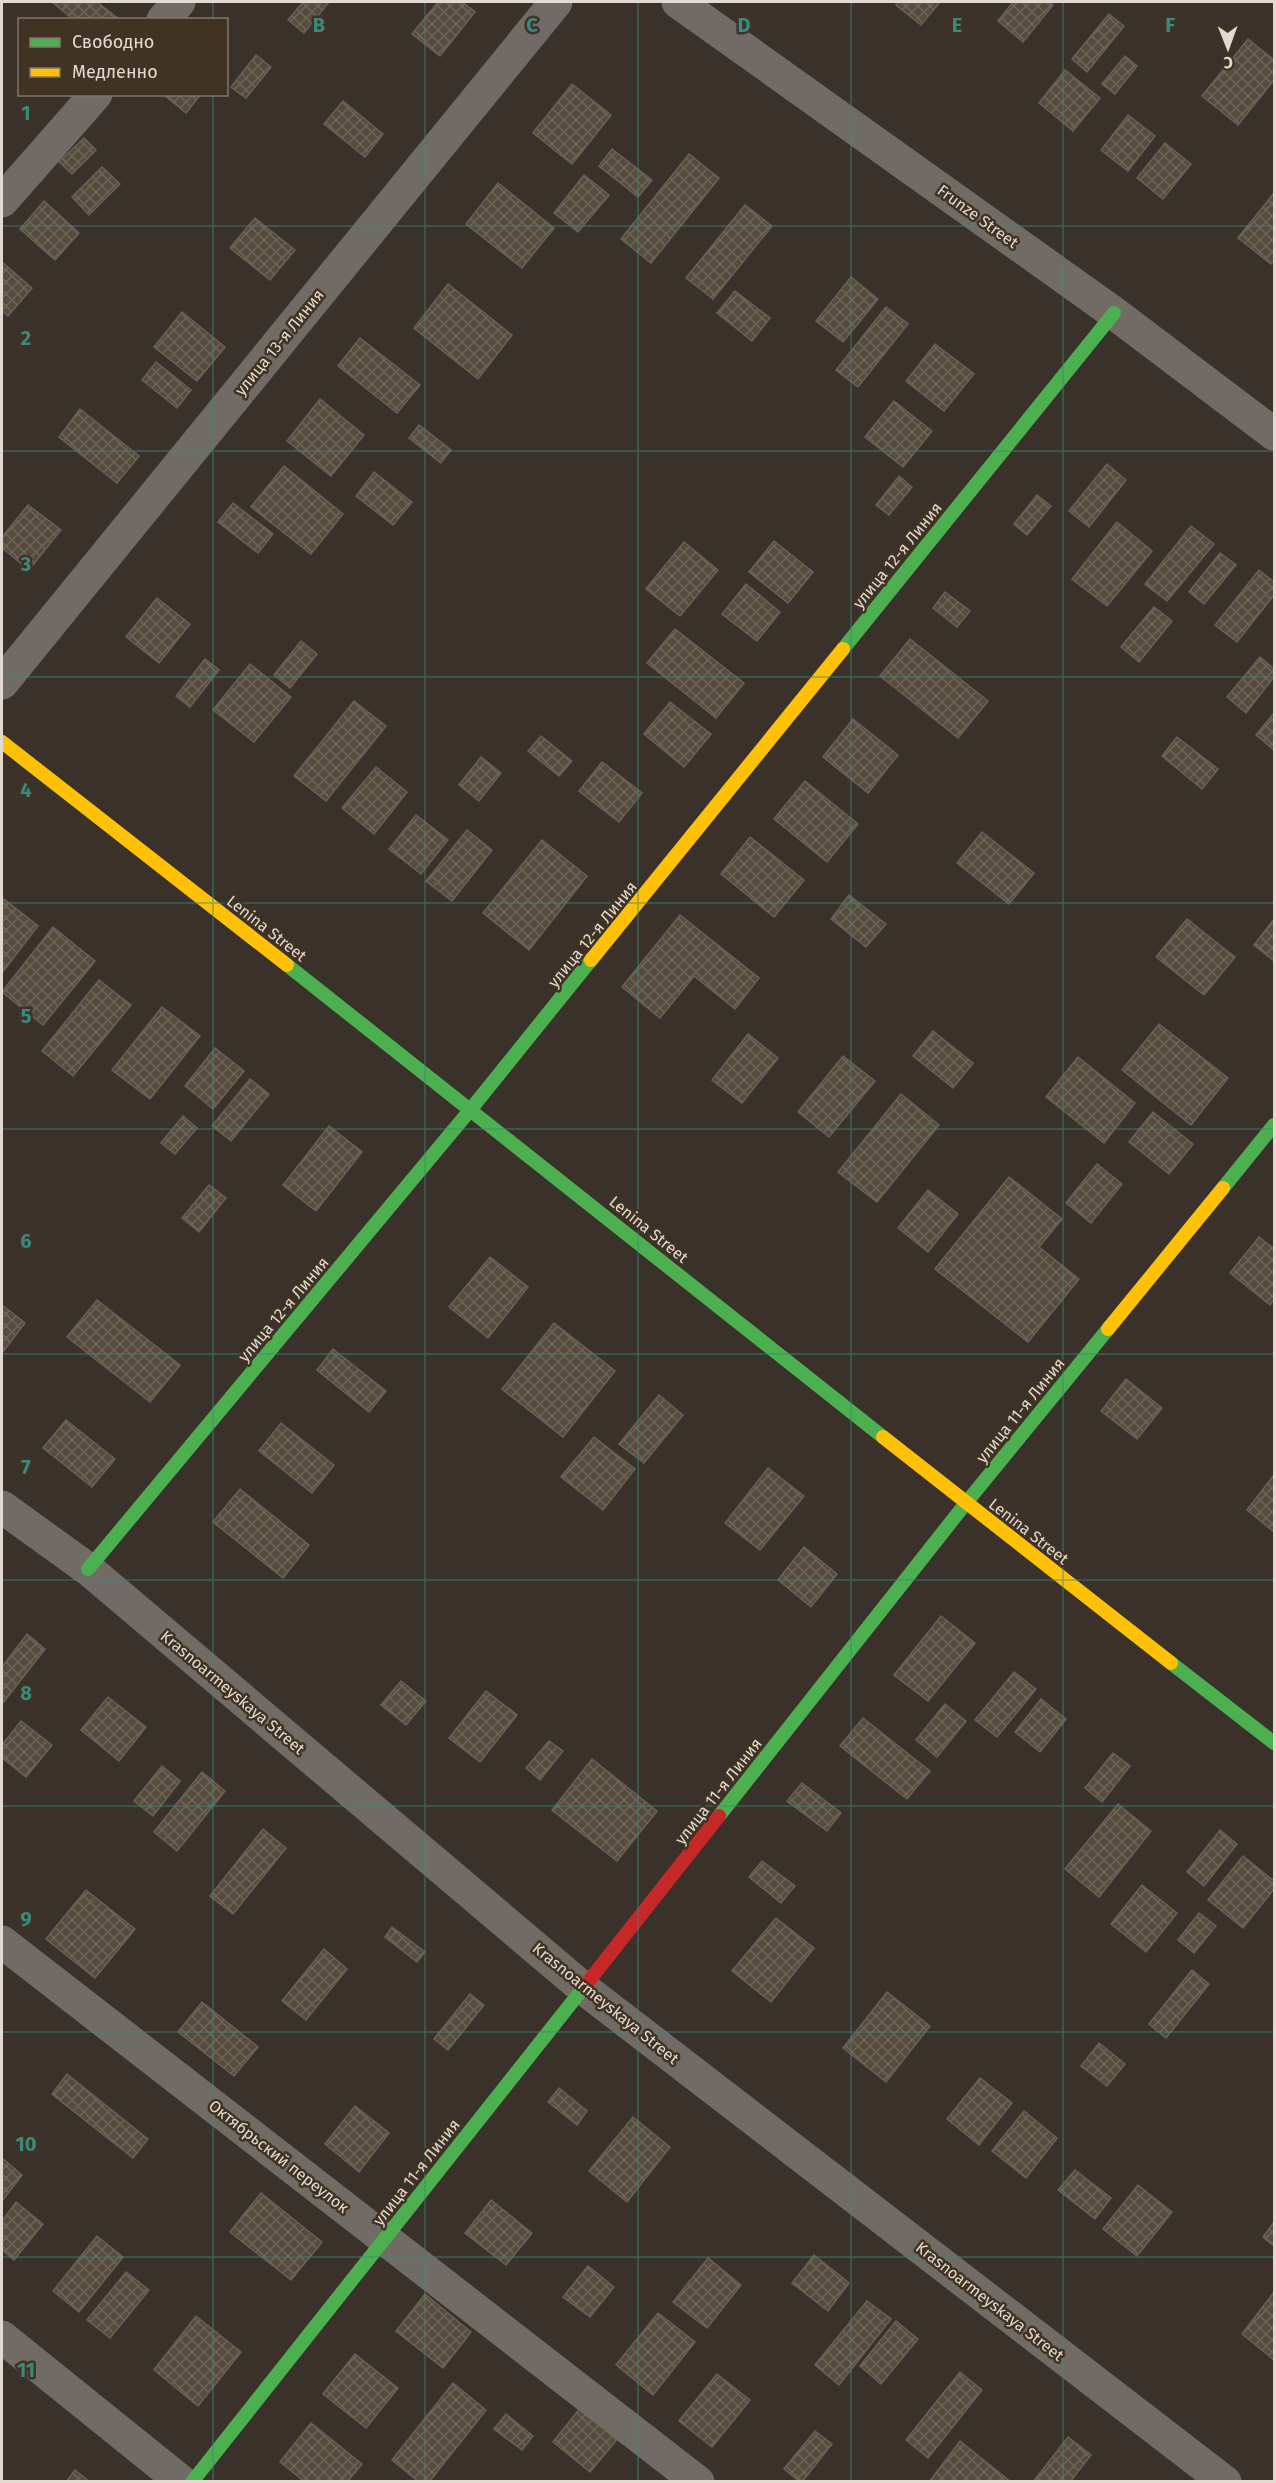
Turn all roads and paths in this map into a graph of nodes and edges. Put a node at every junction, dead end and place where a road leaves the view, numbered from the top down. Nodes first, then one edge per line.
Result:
1 (179, 2) edge
2 (556, 2) edge
3 (678, 2) edge
4 (165, 18) edge
5 (94, 96) edge
6 (2, 201) edge
7 (1114, 313) junction
8 (1275, 434) edge
9 (2, 683) edge
10 (2, 742) edge
11 (471, 1109) junction
12 (1275, 1125) edge
13 (966, 1503) junction
14 (2, 1507) edge
15 (88, 1569) junction
16 (1275, 1743) edge
17 (2, 1942) edge
18 (583, 1988) junction
19 (386, 2237) junction
20 (2, 2337) edge
21 (182, 2481) edge
22 (192, 2481) edge
23 (698, 2481) edge
24 (1225, 2481) edge

1 - 4 street
2 - 9 street, улица 13-я Линия
3 - 7 street, Frunze Street
5 - 6 street
7 - 8 street, Frunze Street
7 - 11 street, улица 12-я Линия
10 - 11 street, Lenina Street
11 - 13 street, Lenina Street
11 - 15 street, улица 12-я Линия
12 - 13 street, улица 11-я Линия
13 - 16 street, Lenina Street
13 - 18 street, улица 11-я Линия
14 - 15 street, Krasnoarmeyskaya Street
15 - 18 street, Krasnoarmeyskaya Street
17 - 19 street, Октябрьский переулок
18 - 19 street, улица 11-я Линия
18 - 24 street, Krasnoarmeyskaya Street
19 - 22 street, улица 11-я Линия
19 - 23 street, Октябрьский переулок
20 - 21 street

